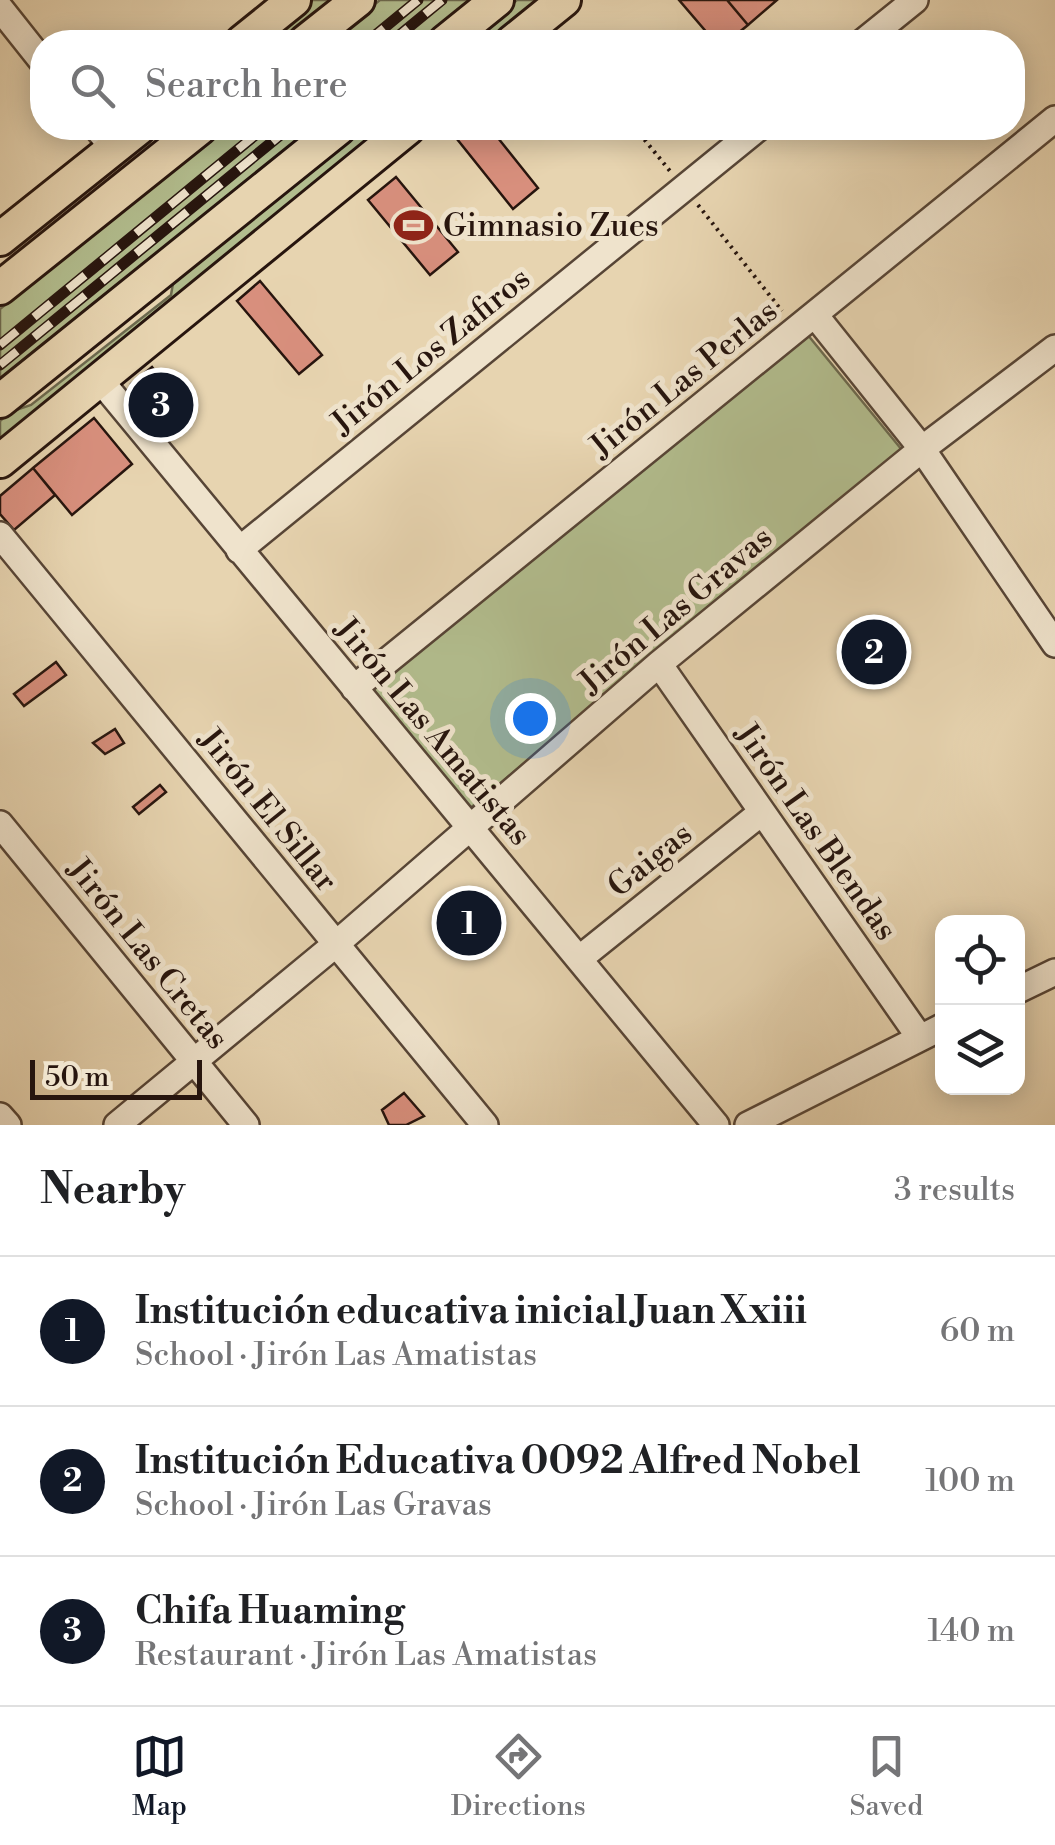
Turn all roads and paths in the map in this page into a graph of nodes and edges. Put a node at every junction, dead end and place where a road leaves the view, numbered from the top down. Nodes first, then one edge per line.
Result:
1 (294, 0) edge
2 (358, 0) edge
3 (497, 0) edge
4 (564, 0) edge
5 (915, 0) edge
6 (0, 8) edge
7 (257, 30) edge
8 (320, 30) edge
9 (459, 30) edge
10 (527, 30) edge
11 (877, 30) edge
12 (30, 46) edge
13 (1055, 120) edge
14 (109, 140) edge
15 (185, 140) edge
16 (324, 140) edge
17 (393, 140) edge
18 (645, 140) edge
19 (743, 140) edge
20 (684, 188) junction
21 (0, 239) edge
22 (0, 288) edge
23 (806, 322) junction
24 (1055, 348) edge
25 (100, 380) junction
26 (0, 401) edge
27 (922, 449) junction
28 (0, 461) edge
29 (0, 536) edge
30 (240, 550) junction
31 (1055, 644) edge
32 (659, 664) junction
33 (354, 688) junction
34 (762, 812) junction
35 (0, 824) edge
36 (470, 828) junction
37 (336, 944) junction
38 (579, 960) junction
39 (1055, 972) edge
40 (1025, 987) edge
41 (931, 1032) edge
42 (193, 1060) junction
43 (0, 1116) edge
44 (788, 1116) edge
45 (8, 1125) edge
46 (117, 1125) edge
47 (246, 1125) edge
48 (486, 1125) edge
49 (716, 1125) edge
50 (748, 1125) edge

1 - 7 main road
2 - 8 main road
3 - 9 main road
4 - 10 main road
5 - 11 street
6 - 12 street
13 - 23 street, Jirón Las Perlas
14 - 21 main road
15 - 22 main road
16 - 26 main road
17 - 25 main road
18 - 20 path
19 - 20 street, Jirón Los Zafiros
20 - 23 path
20 - 30 street, Jirón Los Zafiros
23 - 27 street
23 - 33 street, Jirón Las Perlas
24 - 27 street, Jirón Las Gravas
25 - 28 main road
25 - 30 street, Jirón Las Amatistas
27 - 31 street
27 - 32 street, Jirón Las Gravas
29 - 37 street, Jirón El Sillar
30 - 33 street, Jirón Las Amatistas
32 - 34 street, Jirón Las Blendas
32 - 36 street, Jirón Las Gravas
33 - 36 street, Jirón Las Amatistas
34 - 38 street, Gaigas
34 - 41 street, Jirón Las Blendas
35 - 42 street, Jirón Las Cretas
36 - 37 street, Jirón Las Gravas
36 - 38 street, Jirón Las Amatistas
37 - 42 street, Jirón Las Gravas
37 - 48 street, Jirón El Sillar
38 - 49 street, Jirón Las Amatistas
39 - 40 street
41 - 44 street
42 - 46 street, Jirón Las Gravas
42 - 47 street, Jirón Las Cretas
43 - 45 street
44 - 50 street

